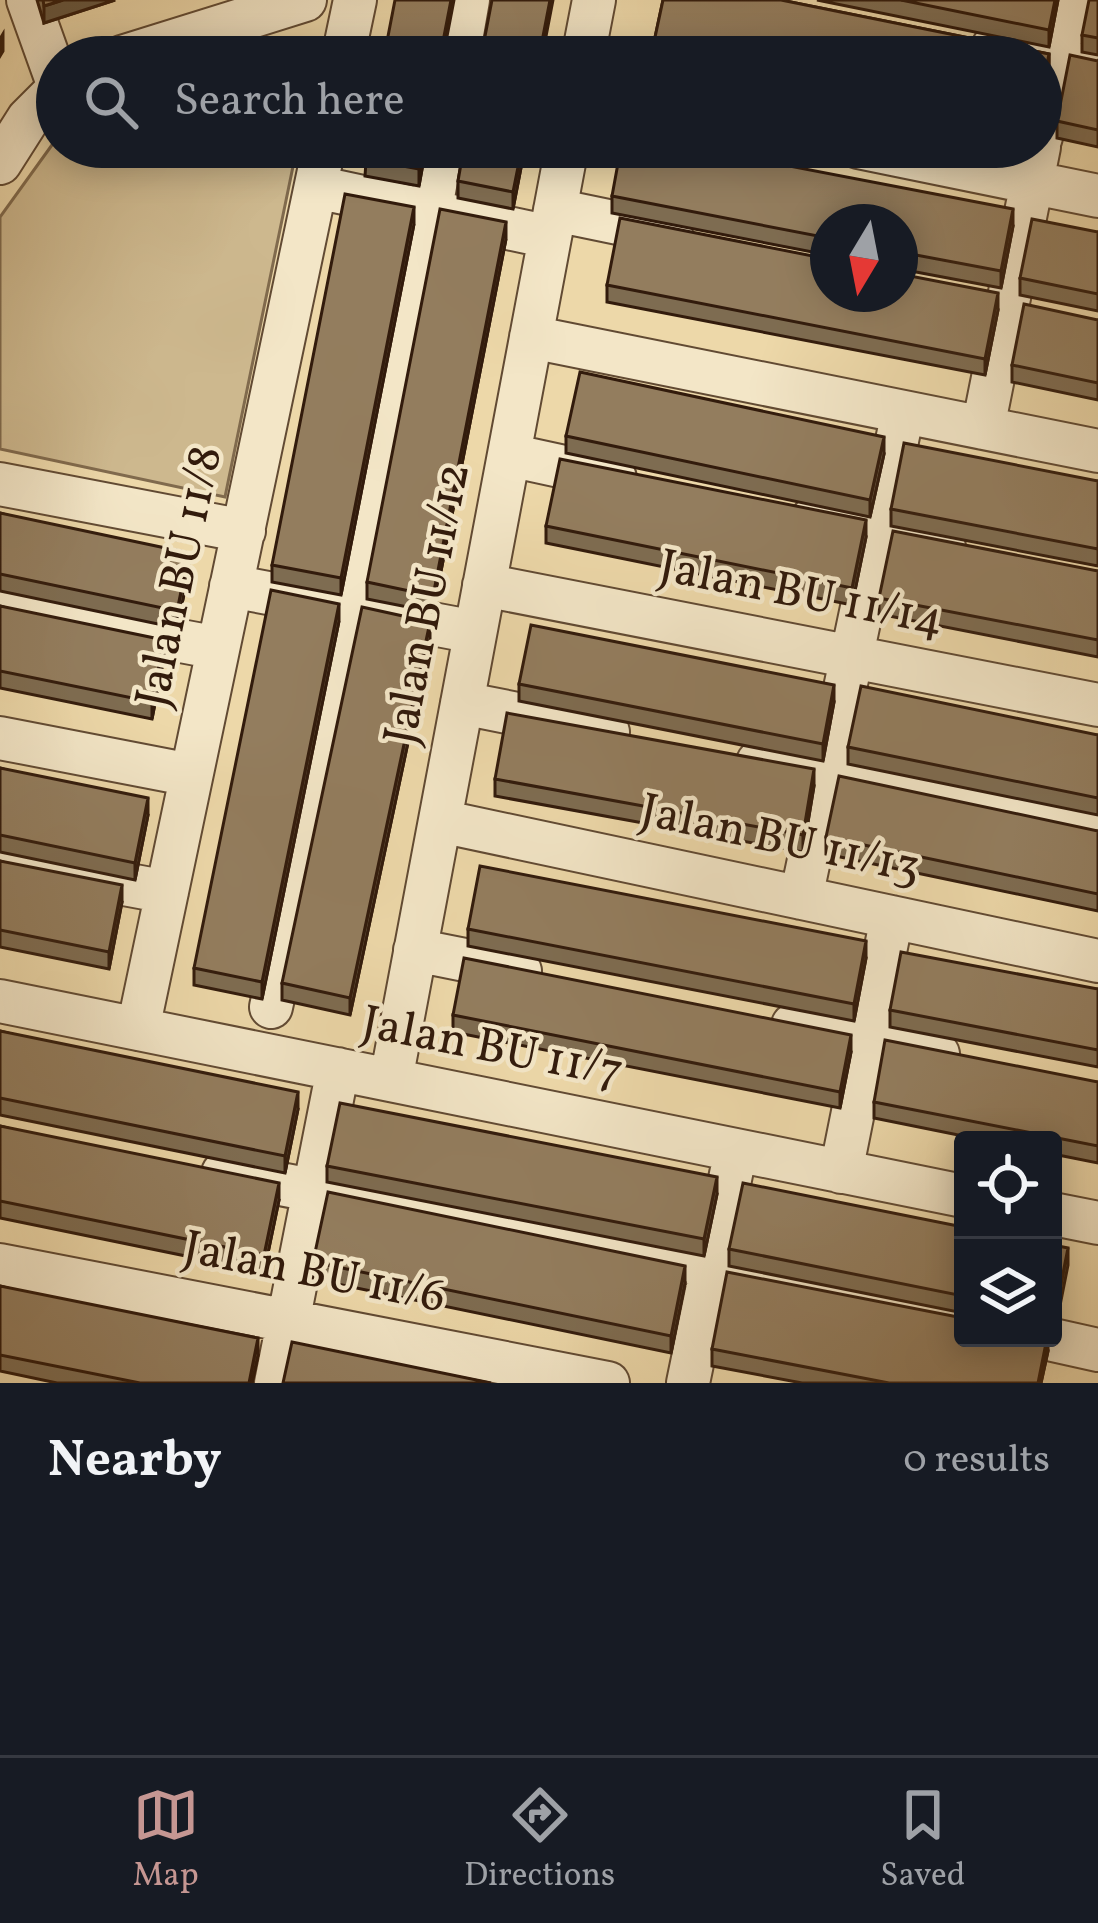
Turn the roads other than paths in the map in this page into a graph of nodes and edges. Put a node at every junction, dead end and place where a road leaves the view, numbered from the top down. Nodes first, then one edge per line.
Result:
1 (28, 0) edge
2 (305, 0) edge
3 (355, 0) edge
4 (468, 0) edge
5 (594, 0) edge
6 (1068, 0) edge
7 (40, 36) edge
8 (189, 36) edge
9 (347, 36) edge
10 (462, 36) edge
11 (588, 36) edge
12 (1061, 36) edge
13 (1062, 61) edge
14 (1098, 69) edge
15 (36, 109) edge
16 (0, 163) edge
17 (320, 168) edge
18 (322, 168) edge
19 (438, 168) edge
20 (562, 168) edge
21 (1035, 168) edge
22 (1042, 168) edge
23 (1098, 196) edge
24 (430, 212) junction
25 (552, 223) junction
26 (714, 243) edge
27 (965, 294) edge
28 (1008, 303) junction
29 (1053, 313) edge
30 (531, 337) junction
31 (903, 412) junction
32 (983, 428) junction
33 (1098, 451) edge
34 (509, 455) junction
35 (0, 484) edge
36 (647, 484) edge
37 (762, 508) edge
38 (244, 531) junction
39 (878, 533) junction
40 (988, 556) edge
41 (484, 585) junction
42 (231, 586) junction
43 (0, 607) edge
44 (359, 610) junction
45 (475, 632) junction
46 (218, 648) junction
47 (852, 656) junction
48 (462, 704) junction
49 (1098, 704) edge
50 (0, 738) edge
51 (644, 739) edge
52 (713, 753) edge
53 (826, 775) junction
54 (191, 776) junction
55 (440, 821) junction
56 (1098, 829) edge
57 (0, 861) edge
58 (167, 892) junction
59 (801, 898) junction
60 (892, 916) junction
61 (416, 950) junction
62 (1098, 961) edge
63 (551, 977) edge
64 (0, 1001) edge
65 (271, 1007) dead end
66 (754, 1018) edge
67 (138, 1029) junction
68 (868, 1040) junction
69 (983, 1062) edge
70 (338, 1070) junction
71 (391, 1080) junction
72 (736, 1150) junction
73 (179, 1165) edge
74 (841, 1172) junction
75 (314, 1191) junction
76 (954, 1194) edge
77 (1062, 1216) edge
78 (1098, 1223) edge
79 (0, 1264) edge
80 (711, 1267) junction
81 (954, 1319) edge
82 (289, 1321) junction
83 (1062, 1342) edge
84 (1098, 1350) edge
85 (277, 1383) edge
86 (608, 1383) edge
87 (688, 1383) edge

1 - 7 street
2 - 8 street
3 - 9 street
4 - 10 street
5 - 11 street
6 - 12 street
13 - 14 street
15 - 16 street
17 - 38 street, Jalan BU 11/8
18 - 24 street
19 - 24 street
20 - 25 street, Jalan BU 11/12
21 - 28 street
22 - 23 street
24 - 25 street
24 - 44 street
25 - 26 street
25 - 30 street, Jalan BU 11/12
27 - 28 street
28 - 29 street
28 - 32 street
30 - 31 street
30 - 34 street, Jalan BU 11/12
31 - 32 street
31 - 39 street
32 - 33 street
34 - 36 street
34 - 41 street, Jalan BU 11/12
35 - 38 street
37 - 39 street
38 - 42 street, Jalan BU 11/8
39 - 40 street
39 - 47 street
41 - 45 street, Jalan BU 11/12
41 - 47 street, Jalan BU 11/14
42 - 44 street
42 - 46 street, Jalan BU 11/8
43 - 46 street
44 - 45 street
44 - 65 street
45 - 48 street, Jalan BU 11/12
46 - 54 street, Jalan BU 11/8
47 - 49 street, Jalan BU 11/14
47 - 53 street
48 - 51 street
48 - 55 street, Jalan BU 11/12
50 - 54 street
52 - 53 street
53 - 56 street
53 - 59 street
54 - 58 street, Jalan BU 11/8
55 - 59 street, Jalan BU 11/13
55 - 61 street, Jalan BU 11/12
57 - 58 street
58 - 67 street, Jalan BU 11/8
59 - 60 street, Jalan BU 11/13
60 - 62 street, Jalan BU 11/13
60 - 68 street
61 - 63 street
61 - 71 street, Jalan BU 11/12
64 - 67 street, Jalan BU 11/7
66 - 68 street
67 - 70 street, Jalan BU 11/7
68 - 69 street
68 - 74 street
70 - 71 street, Jalan BU 11/7
70 - 75 street
71 - 72 street, Jalan BU 11/7
72 - 74 street, Jalan BU 11/7
72 - 80 street
73 - 75 street
74 - 76 street, Jalan BU 11/7
75 - 80 street
75 - 82 street
77 - 78 street
79 - 82 street, Jalan BU 11/6
80 - 81 street
80 - 87 street
82 - 85 street
82 - 86 street, Jalan BU 11/6
83 - 84 street

